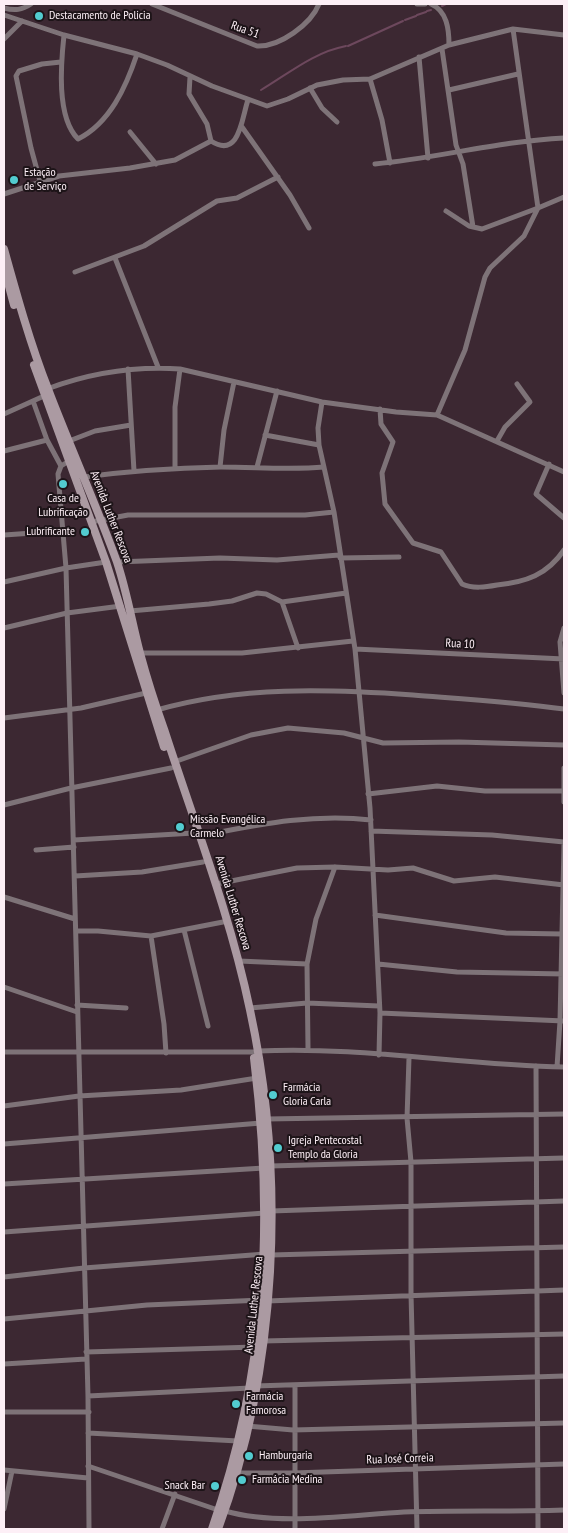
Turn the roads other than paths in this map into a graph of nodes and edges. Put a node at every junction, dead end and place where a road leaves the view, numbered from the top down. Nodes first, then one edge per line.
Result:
1 (31, 4) edge
2 (152, 4) edge
3 (319, 4) edge
4 (417, 4) edge
5 (425, 4) edge
6 (432, 4) edge
7 (4, 8) edge
8 (4, 15) edge
9 (22, 21) junction
10 (513, 29) junction
11 (64, 35) junction
12 (564, 35) edge
13 (4, 39) edge
14 (450, 45) junction
15 (442, 49) junction
16 (137, 54) junction
17 (419, 57) junction
18 (61, 62) junction
19 (518, 74) junction
20 (190, 77) junction
21 (370, 79) junction
22 (310, 88) junction
23 (449, 90) junction
24 (248, 100) junction
25 (337, 122) dead end
26 (242, 127) junction
27 (130, 132) dead end
28 (564, 138) edge
29 (527, 140) junction
30 (210, 141) junction
31 (458, 151) junction
32 (428, 158) junction
33 (390, 163) junction
34 (156, 164) junction
35 (375, 164) dead end
36 (278, 177) junction
37 (40, 181) junction
38 (4, 194) edge
39 (564, 197) edge
40 (538, 208) junction
41 (446, 211) dead end
42 (473, 227) junction
43 (309, 228) dead end
44 (4, 249) edge
45 (115, 258) junction
46 (4, 268) edge
47 (76, 272) dead end
48 (158, 367) junction
49 (128, 369) junction
50 (180, 369) junction
51 (234, 382) junction
52 (517, 384) dead end
53 (48, 388) junction
54 (277, 391) junction
55 (44, 396) junction
56 (33, 401) junction
57 (322, 402) junction
58 (380, 409) junction
59 (4, 414) edge
60 (437, 414) junction
61 (131, 425) junction
62 (265, 435) junction
63 (48, 440) junction
64 (69, 441) junction
65 (497, 441) junction
66 (319, 445) junction
67 (4, 451) edge
68 (65, 464) junction
69 (549, 464) junction
70 (220, 467) junction
71 (257, 467) junction
72 (324, 467) junction
73 (175, 469) junction
74 (134, 471) junction
75 (564, 472) edge
76 (84, 477) junction
77 (334, 512) junction
78 (564, 518) edge
79 (100, 519) junction
80 (91, 522) junction
81 (62, 531) junction
82 (4, 535) edge
83 (564, 550) edge
84 (340, 557) junction
85 (399, 557) dead end
86 (106, 562) junction
87 (116, 562) junction
88 (66, 568) junction
89 (4, 582) edge
90 (346, 593) junction
91 (282, 602) junction
92 (121, 606) junction
93 (130, 610) junction
94 (67, 613) junction
95 (4, 628) edge
96 (564, 628) edge
97 (353, 641) junction
98 (298, 648) junction
99 (355, 649) junction
100 (140, 653) junction
101 (563, 658) edge
102 (359, 692) junction
103 (564, 692) edge
104 (146, 693) junction
105 (564, 709) edge
106 (70, 710) junction
107 (157, 710) junction
108 (4, 718) edge
109 (363, 737) junction
110 (564, 745) edge
111 (172, 765) junction
112 (564, 768) edge
113 (71, 788) junction
114 (564, 791) edge
115 (368, 794) junction
116 (564, 802) edge
117 (4, 805) edge
118 (370, 820) junction
119 (371, 830) junction
120 (197, 835) junction
121 (74, 840) junction
122 (564, 844) edge
123 (74, 847) junction
124 (36, 850) dead end
125 (203, 862) junction
126 (335, 866) junction
127 (374, 870) junction
128 (74, 876) junction
129 (216, 884) junction
130 (564, 885) edge
131 (4, 897) edge
132 (374, 915) junction
133 (75, 919) junction
134 (223, 922) junction
135 (184, 930) junction
136 (76, 931) junction
137 (563, 931) edge
138 (151, 936) junction
139 (239, 961) junction
140 (307, 964) junction
141 (378, 964) junction
142 (563, 974) edge
143 (4, 987) edge
144 (308, 1003) junction
145 (77, 1005) junction
146 (379, 1006) junction
147 (126, 1008) dead end
148 (250, 1008) junction
149 (77, 1012) junction
150 (380, 1013) junction
151 (562, 1021) edge
152 (208, 1026) dead end
153 (308, 1048) junction
154 (80, 1051) junction
155 (256, 1051) junction
156 (4, 1052) edge
157 (166, 1053) junction
158 (379, 1055) junction
159 (409, 1058) junction
160 (536, 1066) junction
161 (557, 1067) junction
162 (564, 1067) edge
163 (257, 1078) junction
164 (80, 1096) junction
165 (4, 1106) edge
166 (536, 1114) junction
167 (564, 1114) edge
168 (407, 1118) junction
169 (264, 1121) junction
170 (80, 1138) junction
171 (4, 1144) edge
172 (564, 1158) edge
173 (536, 1159) junction
174 (411, 1162) junction
175 (267, 1167) junction
176 (81, 1179) junction
177 (4, 1184) edge
178 (536, 1201) junction
179 (564, 1201) edge
180 (412, 1207) junction
181 (269, 1212) junction
182 (83, 1225) junction
183 (4, 1232) edge
184 (564, 1247) edge
185 (536, 1248) junction
186 (412, 1252) junction
187 (268, 1254) junction
188 (84, 1268) junction
189 (4, 1277) edge
190 (564, 1290) edge
191 (536, 1291) junction
192 (411, 1294) junction
193 (265, 1300) junction
194 (85, 1311) junction
195 (4, 1319) edge
196 (537, 1334) junction
197 (564, 1334) edge
198 (412, 1337) junction
199 (263, 1341) junction
200 (256, 1347) junction
201 (86, 1352) junction
202 (86, 1359) junction
203 (4, 1364) edge
204 (564, 1376) edge
205 (535, 1377) junction
206 (414, 1381) junction
207 (295, 1385) junction
208 (252, 1387) junction
209 (88, 1396) junction
210 (4, 1412) edge
211 (89, 1412) junction
212 (564, 1423) edge
213 (537, 1424) junction
214 (248, 1426) junction
215 (415, 1427) junction
216 (293, 1430) junction
217 (88, 1433) junction
218 (238, 1441) junction
219 (564, 1464) edge
220 (538, 1465) junction
221 (88, 1466) junction
222 (416, 1468) junction
223 (4, 1470) edge
224 (12, 1471) junction
225 (236, 1473) junction
226 (293, 1473) junction
227 (88, 1478) junction
228 (175, 1494) junction
229 (4, 1509) edge
230 (222, 1510) junction
231 (564, 1510) edge
232 (537, 1511) junction
233 (417, 1512) junction
234 (295, 1517) junction
235 (89, 1529) edge
236 (162, 1529) edge
237 (212, 1529) edge
238 (218, 1529) edge
239 (295, 1529) edge
240 (417, 1529) edge
241 (538, 1529) edge

1 - 7 street
2 - 3 street, Rua 51
4 - 5 street
6 - 14 street
8 - 9 street
9 - 11 street
9 - 13 street
10 - 12 street
10 - 14 street
10 - 19 street
11 - 16 street
11 - 18 street
14 - 15 street
15 - 17 street
15 - 23 street
16 - 18 street
16 - 20 street
17 - 21 street
17 - 32 street
18 - 37 street
19 - 23 street
19 - 29 street
20 - 24 street
20 - 30 street
21 - 22 street
21 - 33 street
22 - 24 street
22 - 25 street
23 - 31 street
24 - 26 street
26 - 30 street
26 - 36 street
27 - 34 street
28 - 29 street
29 - 31 street
29 - 40 street
30 - 34 street
31 - 32 street
31 - 42 street
32 - 33 street
33 - 35 street
34 - 37 street
36 - 43 street
36 - 45 street
37 - 38 street
39 - 40 street
40 - 42 street
40 - 60 street
41 - 42 street
44 - 53 main road, Avenida Luther Rescova
45 - 47 street
45 - 48 street
46 - 55 main road, Avenida Luther Rescova
48 - 49 street
48 - 50 street
49 - 53 street
49 - 61 street
50 - 51 street
50 - 73 street
51 - 54 street
51 - 70 street
52 - 65 street
53 - 64 main road, Avenida Luther Rescova
54 - 57 street
54 - 62 street
55 - 56 street
55 - 68 main road, Avenida Luther Rescova
56 - 59 street
56 - 63 street
57 - 58 street
57 - 66 street
58 - 60 street
58 - 83 street
60 - 65 street
61 - 64 street
61 - 74 street
62 - 66 street
62 - 71 street
63 - 67 street
63 - 68 street
64 - 76 main road, Avenida Luther Rescova
65 - 69 street
66 - 72 street
68 - 80 main road, Avenida Luther Rescova
68 - 81 street
69 - 75 street
69 - 78 street
70 - 71 street
70 - 73 street
71 - 72 street
72 - 77 street
73 - 74 street
74 - 76 street
76 - 79 main road, Avenida Luther Rescova
77 - 79 street
77 - 84 street
79 - 80 street
79 - 87 main road, Avenida Luther Rescova
80 - 86 main road, Avenida Luther Rescova
81 - 82 street
81 - 88 street
84 - 85 street
84 - 87 street
84 - 90 street
86 - 88 street
86 - 92 main road, Avenida Luther Rescova
87 - 93 main road, Avenida Luther Rescova
88 - 89 street
88 - 94 street
90 - 91 street
90 - 97 street
91 - 93 street
91 - 98 street
92 - 94 street
92 - 104 main road, Avenida Luther Rescova
93 - 100 main road, Avenida Luther Rescova
94 - 95 street
94 - 106 street
96 - 101 street
97 - 98 street
97 - 99 street
98 - 100 street
99 - 101 street, Rua 10
99 - 102 street
100 - 107 main road, Avenida Luther Rescova
101 - 103 street
102 - 105 street
102 - 107 street
102 - 109 street
104 - 106 street
104 - 111 main road, Avenida Luther Rescova
106 - 108 street
106 - 113 street
107 - 111 main road, Avenida Luther Rescova
109 - 110 street
109 - 111 street
109 - 115 street
111 - 113 street
111 - 120 main road, Avenida Luther Rescova
112 - 114 street
113 - 117 street
113 - 121 street
114 - 115 street
114 - 116 street
115 - 118 street
118 - 119 street
118 - 120 street
119 - 122 street
119 - 127 street
120 - 121 street
120 - 125 main road, Avenida Luther Rescova
120 - 129 main road, Avenida Luther Rescova
121 - 123 street
122 - 130 street
123 - 124 street
123 - 128 street
125 - 128 street
125 - 134 main road, Avenida Luther Rescova
126 - 127 street
126 - 129 street
126 - 140 street
127 - 130 street
127 - 132 street
128 - 133 street
129 - 139 main road, Avenida Luther Rescova
130 - 137 street
131 - 133 street
132 - 137 street
132 - 141 street
133 - 136 street
134 - 135 street
134 - 155 main road, Avenida Luther Rescova
135 - 138 street
135 - 152 street
136 - 138 street
136 - 145 street
137 - 142 street
138 - 157 street
139 - 140 street
139 - 148 main road, Avenida Luther Rescova
140 - 144 street
141 - 142 street
141 - 146 street
142 - 151 street
143 - 149 street
144 - 146 street
144 - 148 street
144 - 153 street
145 - 147 street
145 - 149 street
146 - 150 street
148 - 155 main road, Avenida Luther Rescova
149 - 154 street
150 - 151 street
150 - 158 street
151 - 161 street
153 - 155 street
153 - 158 street
154 - 156 street
154 - 157 street
154 - 164 street
155 - 157 street
155 - 163 main road, Avenida Luther Rescova
155 - 169 main road, Avenida Luther Rescova
158 - 159 street
159 - 160 street
159 - 168 street
160 - 161 street
160 - 166 street
161 - 162 street
163 - 164 street
163 - 169 main road, Avenida Luther Rescova
164 - 165 street
164 - 170 street
166 - 167 street
166 - 168 street
166 - 173 street
168 - 169 street
168 - 174 street
169 - 170 street
169 - 175 main road, Avenida Luther Rescova
170 - 171 street
170 - 176 street
172 - 173 street
173 - 174 street
173 - 178 street
174 - 175 street
174 - 180 street
175 - 176 street
175 - 181 main road, Avenida Luther Rescova
176 - 177 street
176 - 182 street
178 - 179 street
178 - 180 street
178 - 185 street
180 - 181 street
180 - 186 street
181 - 182 street
181 - 187 main road, Avenida Luther Rescova
182 - 183 street
182 - 188 street
184 - 185 street
185 - 186 street
185 - 191 street
186 - 187 street
186 - 192 street
187 - 188 street
187 - 193 main road, Avenida Luther Rescova
188 - 189 street
188 - 194 street
190 - 191 street
191 - 192 street
191 - 196 street
192 - 193 street
192 - 198 street
193 - 194 street
193 - 199 main road, Avenida Luther Rescova
193 - 200 main road, Avenida Luther Rescova
194 - 195 street
194 - 201 street
196 - 197 street
196 - 198 street
196 - 205 street
198 - 199 street
198 - 206 street
199 - 208 main road, Avenida Luther Rescova
200 - 201 street
200 - 208 main road, Avenida Luther Rescova
201 - 202 street
202 - 203 street
202 - 209 street
204 - 205 street
205 - 206 street
205 - 213 street
206 - 207 street
206 - 215 street
207 - 208 street
207 - 216 street
208 - 209 street
208 - 214 main road, Avenida Luther Rescova
208 - 218 main road, Avenida Luther Rescova
209 - 211 street
210 - 211 street
211 - 217 street
212 - 213 street
213 - 215 street
213 - 220 street
214 - 216 street
214 - 225 main road, Avenida Luther Rescova
215 - 216 street
215 - 222 street
216 - 226 street
217 - 218 street
217 - 221 street
218 - 230 main road, Avenida Luther Rescova
219 - 220 street, Rua José Correia
220 - 222 street, Rua José Correia
220 - 232 street
221 - 227 street
221 - 228 street
222 - 226 street, Rua José Correia
222 - 233 street
223 - 224 street
224 - 227 street
224 - 229 street
225 - 226 street, Rua José Correia
225 - 230 main road, Avenida Luther Rescova
226 - 234 street
227 - 235 street
228 - 230 street
228 - 236 street
230 - 234 street
230 - 237 main road, Avenida Luther Rescova
230 - 238 main road, Avenida Luther Rescova
231 - 232 street
232 - 233 street
232 - 241 street
233 - 234 street
233 - 240 street
234 - 239 street

